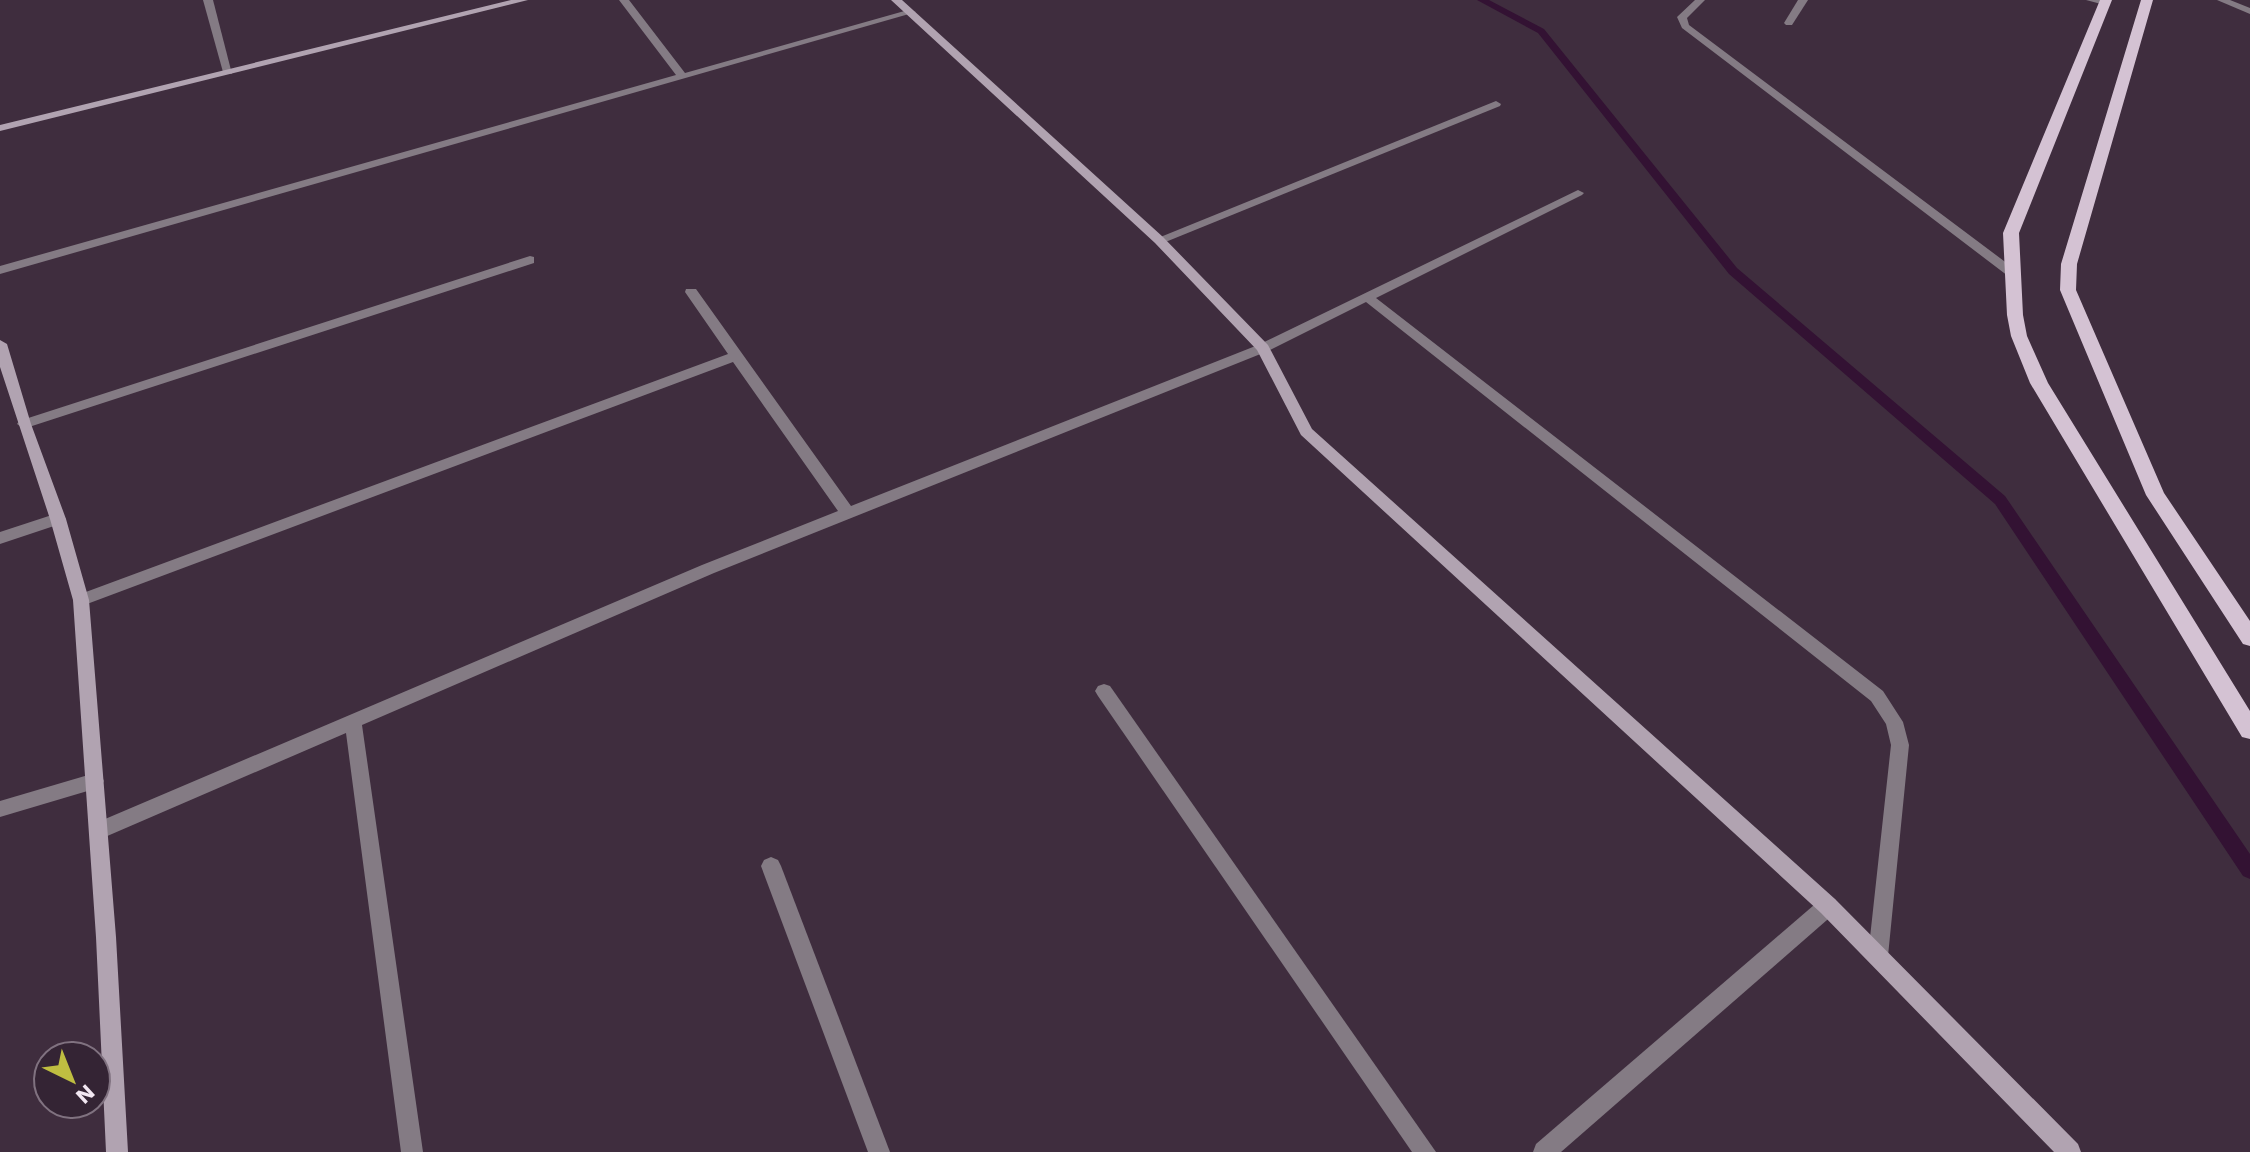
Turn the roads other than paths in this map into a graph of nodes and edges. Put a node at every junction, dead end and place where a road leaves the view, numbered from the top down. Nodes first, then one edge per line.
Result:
1 (208, 0) edge
2 (523, 0) edge
3 (624, 0) edge
4 (896, 0) edge
5 (1700, 0) edge
6 (1803, 0) edge
7 (2147, 0) edge
8 (2222, 0) edge
9 (2100, 1) edge
10 (2250, 11) edge
11 (911, 12) junction
12 (1789, 23) dead end
13 (228, 72) junction
14 (682, 76) junction
15 (1496, 104) dead end
16 (0, 128) edge
17 (1578, 193) dead end
18 (1159, 240) junction
19 (530, 260) dead end
20 (0, 270) edge
21 (2012, 273) junction
22 (691, 292) dead end
23 (1367, 297) junction
24 (0, 344) edge
25 (1263, 348) junction
26 (735, 356) junction
27 (24, 424) junction
28 (848, 514) junction
29 (58, 519) junction
30 (0, 538) edge
31 (81, 600) junction
32 (2250, 638) edge
33 (1104, 691) dead end
34 (353, 722) junction
35 (2250, 730) edge
36 (95, 781) junction
37 (0, 809) edge
38 (98, 831) junction
39 (771, 866) dead end
40 (1828, 906) junction
41 (1878, 956) junction
42 (117, 1152) edge
43 (412, 1152) edge
44 (879, 1152) edge
45 (1425, 1152) edge
46 (1544, 1152) edge
47 (2070, 1152) edge

1 - 13 street
2 - 13 street
3 - 14 street
4 - 11 street
5 - 21 street
6 - 12 street
7 - 32 main road
8 - 10 street
9 - 21 main road
11 - 14 street
11 - 18 street
13 - 16 street
14 - 20 street
15 - 18 street
17 - 23 street
18 - 25 street
19 - 27 street
21 - 35 main road
22 - 26 street
23 - 25 street
23 - 41 street
24 - 27 street
25 - 28 street
25 - 40 street
26 - 28 street
26 - 31 street
27 - 29 street
28 - 34 street
29 - 30 street
29 - 31 street
31 - 36 street
33 - 45 street
34 - 38 street
34 - 43 street
36 - 37 street
36 - 38 street
38 - 42 street
39 - 44 street
40 - 41 street
40 - 46 street
41 - 47 street

